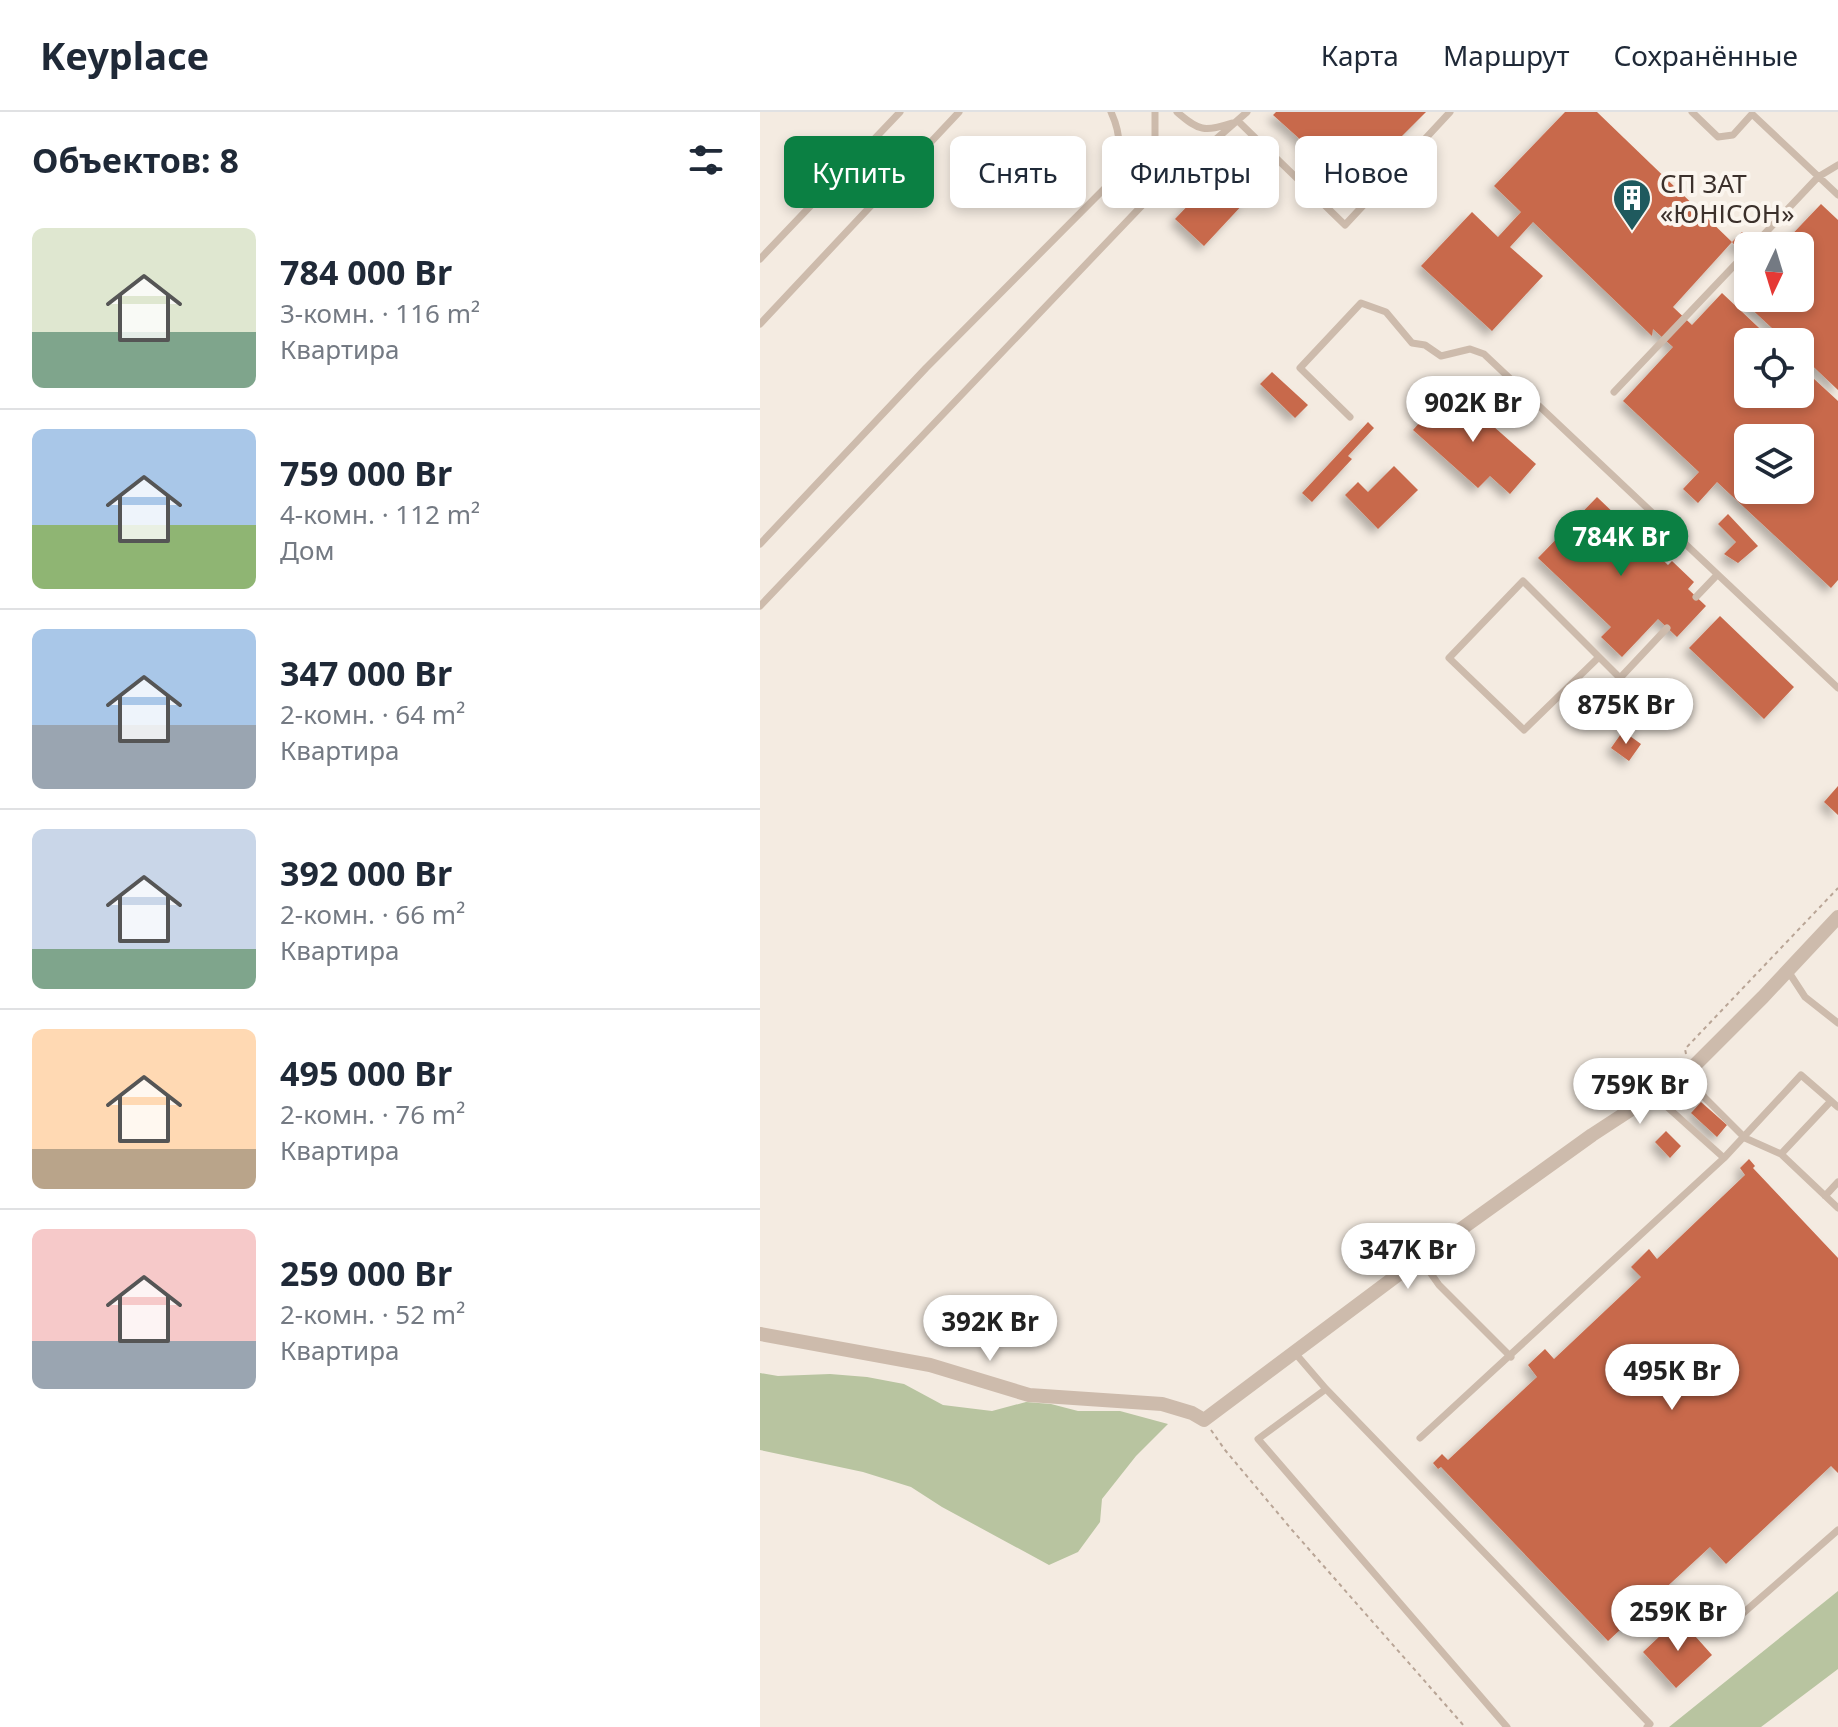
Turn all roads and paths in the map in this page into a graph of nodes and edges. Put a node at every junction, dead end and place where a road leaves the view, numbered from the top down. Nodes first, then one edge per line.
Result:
1 (900, 112) edge
2 (959, 112) edge
3 (1111, 112) edge
4 (1155, 112) edge
5 (1177, 112) edge
6 (1247, 112) edge
7 (1450, 112) edge
8 (1692, 112) edge
9 (1751, 113) edge
10 (1238, 121) junction
11 (1155, 136) edge
12 (1221, 136) edge
13 (1838, 165) edge
14 (1818, 177) junction
15 (1838, 195) edge
16 (1140, 208) edge
17 (1766, 232) edge
18 (760, 259) edge
19 (1734, 266) edge
20 (760, 324) edge
21 (1614, 392) dead end
22 (1350, 417) dead end
23 (760, 544) edge
24 (1717, 575) junction
25 (1696, 597) dead end
26 (760, 606) edge
27 (1667, 628) dead end
28 (1599, 657) junction
29 (1838, 688) edge
30 (1838, 888) edge
31 (1838, 917) edge
32 (1788, 971) junction
33 (1838, 1023) edge
34 (1687, 1073) junction
35 (1654, 1095) junction
36 (1835, 1104) edge
37 (1745, 1138) junction
38 (1781, 1154) junction
39 (1724, 1158) junction
40 (1838, 1182) edge
41 (1825, 1196) junction
42 (1838, 1208) edge
43 (1420, 1258) junction
44 (760, 1334) edge
45 (1294, 1351) junction
46 (1511, 1357) junction
47 (1326, 1389) junction
48 (1204, 1420) junction
49 (1420, 1438) dead end
50 (1838, 1530) edge
51 (1725, 1629) dead end
52 (1465, 1727) edge
53 (1507, 1727) edge
54 (1647, 1727) edge

1 - 18 lane
2 - 20 lane
3 - 23 lane
4 - 11 lane
5 - 10 lane
6 - 10 lane
7 - 10 lane
8 - 9 lane
9 - 14 lane
10 - 12 lane
13 - 14 lane
14 - 15 lane
14 - 17 lane
16 - 26 lane
19 - 21 lane
22 - 24 lane
24 - 25 lane
24 - 29 lane
27 - 28 lane
28 - 28 lane
30 - 34 path
31 - 32 street
32 - 33 lane
32 - 34 street
34 - 35 street
34 - 37 lane
35 - 39 lane
35 - 43 street
36 - 37 lane
36 - 38 lane
37 - 38 lane
37 - 39 lane
38 - 41 lane
39 - 46 lane
40 - 41 lane
41 - 42 lane
43 - 45 street
43 - 46 lane
44 - 48 street
45 - 47 lane
45 - 48 street
46 - 49 lane
47 - 53 lane
47 - 54 lane
48 - 52 path
50 - 51 lane

